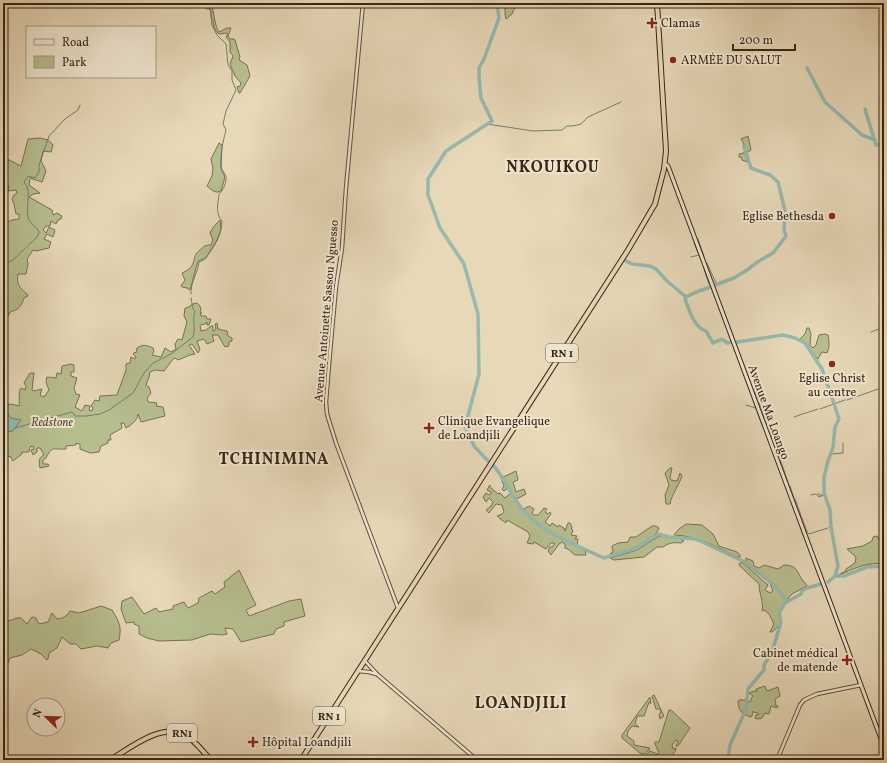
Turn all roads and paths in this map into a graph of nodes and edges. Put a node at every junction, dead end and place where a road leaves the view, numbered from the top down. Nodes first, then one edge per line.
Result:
1 (362, 3) edge
2 (658, 3) edge
3 (665, 164) junction
4 (398, 608) junction
5 (364, 661) junction
6 (357, 671) junction
7 (378, 675) junction
8 (862, 685) junction
9 (884, 747) edge
10 (110, 760) edge
11 (210, 760) edge
12 (300, 760) edge
13 (477, 760) edge
14 (777, 760) edge

1 - 4 street, Avenue Antoinette Sassou Nguesso
2 - 3 highway, RN 1
3 - 4 highway, RN 1
3 - 8 main road, Avenue Ma Loango
4 - 5 highway, RN 1
5 - 6 highway, RN 1
5 - 7 street
6 - 7 street
6 - 12 highway, RN 1
7 - 13 street
8 - 9 main road, Avenue Ma Loango
8 - 14 street
10 - 11 highway, RN1

